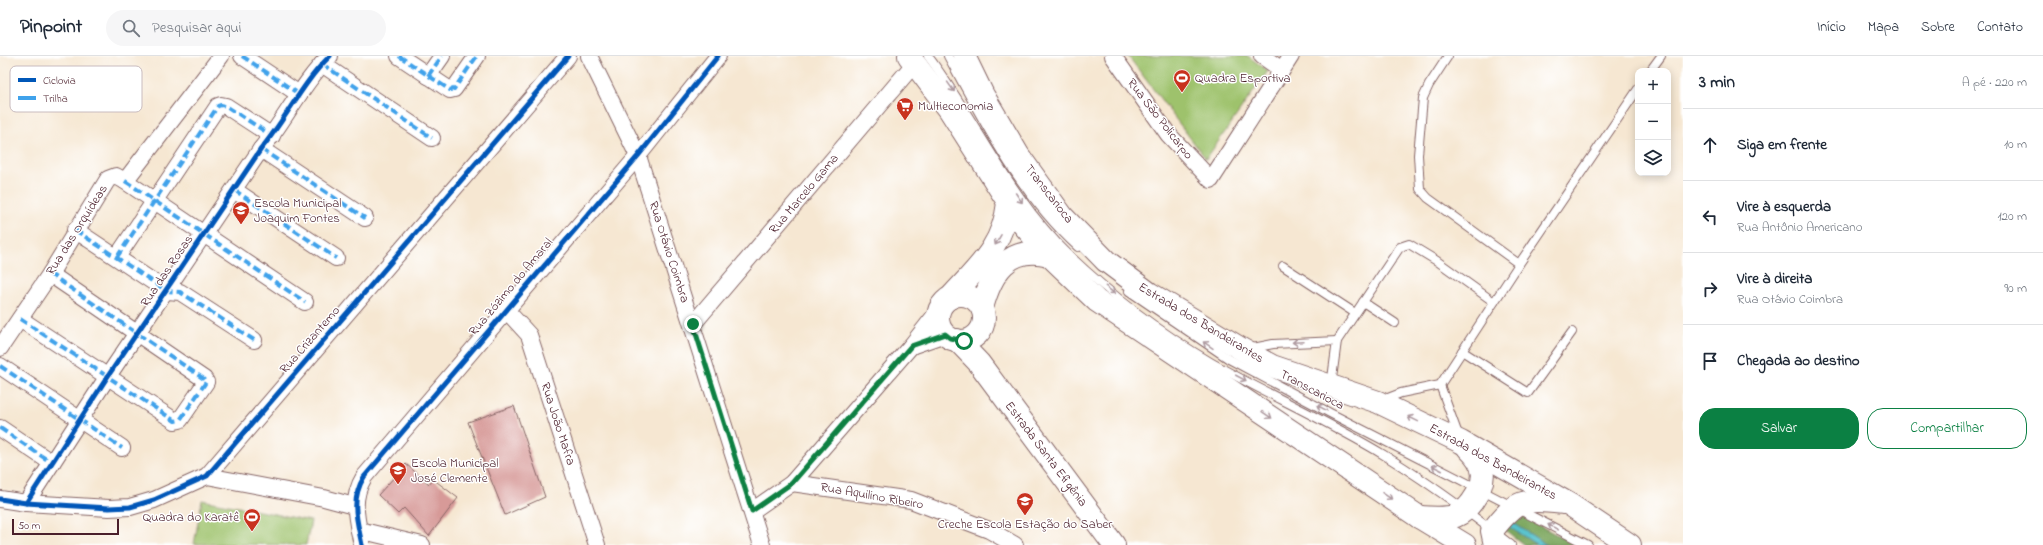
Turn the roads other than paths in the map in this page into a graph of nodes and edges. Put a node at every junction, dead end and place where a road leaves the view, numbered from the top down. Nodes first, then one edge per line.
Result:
1 (220, 56) edge
2 (242, 56) edge
3 (399, 56) edge
4 (442, 56) edge
5 (477, 56) edge
6 (568, 56) edge
7 (589, 56) edge
8 (718, 56) edge
9 (948, 56) edge
10 (964, 56) edge
11 (1113, 56) edge
12 (1262, 56) edge
13 (1291, 56) edge
14 (1448, 56) edge
15 (1661, 56) edge
16 (917, 59) edge
17 (326, 60) edge
18 (1652, 68) edge
19 (1282, 70) junction
20 (428, 76) junction
21 (1635, 93) edge
22 (299, 94) junction
23 (272, 136) junction
24 (432, 138) dead end
25 (261, 149) junction
26 (638, 156) junction
27 (124, 181) junction
28 (234, 190) junction
29 (154, 201) junction
30 (1008, 203) junction
31 (364, 218) dead end
32 (75, 230) junction
33 (204, 235) junction
34 (1082, 251) dead end
35 (1049, 255) junction
36 (117, 258) junction
37 (336, 258) dead end
38 (1519, 264) junction
39 (1283, 266) dead end
40 (50, 274) junction
41 (1122, 285) dead end
42 (167, 291) junction
43 (305, 302) dead end
44 (1363, 302) junction
45 (1494, 302) junction
46 (945, 304) junction
47 (506, 310) junction
48 (1355, 313) junction
49 (981, 318) junction
50 (20, 319) junction
51 (1395, 323) dead end
52 (693, 324) junction
53 (1572, 332) dead end
54 (138, 334) junction
55 (951, 337) junction
56 (254, 340) dead end
57 (1336, 341) junction
58 (911, 346) junction
59 (0, 348) edge
60 (1243, 350) junction
61 (1462, 351) junction
62 (979, 362) junction
63 (0, 366) edge
64 (108, 376) junction
65 (1440, 385) junction
66 (1331, 386) junction
67 (1378, 402) junction
68 (80, 420) junction
69 (0, 428) edge
70 (1461, 442) junction
71 (122, 448) dead end
72 (52, 463) junction
73 (207, 476) junction
74 (792, 483) junction
75 (1480, 490) junction
76 (0, 499) edge
77 (26, 502) junction
78 (1569, 504) junction
79 (354, 506) junction
80 (1513, 507) junction
81 (752, 511) junction
82 (1465, 512) junction
83 (1419, 517) junction
84 (360, 538) edge
85 (1494, 538) edge
86 (1108, 543) edge
87 (422, 545) edge
88 (597, 545) edge
89 (762, 545) edge
90 (1015, 545) edge
91 (1465, 545) edge
92 (1511, 545) edge
93 (1588, 545) edge
94 (1630, 545) edge

1 - 27 street, Rua das Orquídeas
2 - 22 street
3 - 20 street
4 - 20 street
5 - 20 street
6 - 73 street, Rua Crizantemo
7 - 26 street, Rua Otávio Coimbra
8 - 26 street, Rua Zózimo do Amaral
9 - 34 lane, Transcarioca
10 - 60 main road, Estrada dos Bandeirantes
11 - 19 street, Rua São Policarpo
12 - 19 street
13 - 19 street
14 - 38 lane
15 - 18 lane
16 - 30 main road
16 - 52 street, Rua Marcelo Gama
16 -> 82 lane, Transcarioca
17 - 22 street, Rua das Rosas
17 - 24 street
21 - 38 lane
22 - 23 street, Rua das Rosas
23 - 25 street, Rua das Rosas
23 - 29 street
25 - 28 street, Rua das Rosas
25 - 31 street
26 - 47 street, Rua Zózimo do Amaral
26 - 52 street, Rua Otávio Coimbra
27 - 29 street
27 - 32 street, Rua das Orquídeas
28 - 33 street, Rua das Rosas
28 - 37 street
29 - 33 street
29 - 36 street
30 - 35 main road
30 -> 46 main road
32 - 36 street
32 - 40 street, Rua das Orquídeas
33 - 42 street, Rua das Rosas
33 - 43 street
35 - 49 main road
35 -> 83 main road
36 - 42 street
38 - 45 lane
39 - 48 lane
40 - 50 street, Rua das Orquídeas
40 - 54 street
75 -> 41 lane, Transcarioca
42 - 54 street, Rua das Rosas
42 - 56 street
44 - 45 lane
44 - 48 lane
44 - 51 lane
45 - 61 lane
46 - 49 main road
46 - 55 main road
46 - 58 street
47 - 79 street, Rua Zózimo do Amaral
47 - 88 street, Rua João Mafra
48 - 57 lane
49 - 55 main road
49 - 62 main road
50 - 59 street, Rua das Orquídeas
50 - 64 street
52 - 81 street, Rua Otávio Coimbra
53 - 61 lane
54 - 64 street, Rua das Rosas
54 - 64 street
55 - 58 street
55 - 62 main road, Estrada Santa Efigênia
57 -> 60 lane
57 - 66 lane
58 - 74 street
60 - 66 main road, Estrada dos Bandeirantes
61 - 65 lane
62 - 86 main road, Estrada Santa Efigênia
63 - 68 street
64 - 68 street, Rua das Rosas
65 - 67 lane
65 - 70 lane
66 - 67 main road, Estrada dos Bandeirantes
70 -> 67 main road, Estrada dos Bandeirantes
68 - 71 street
68 - 72 street, Rua das Rosas
69 - 72 street
70 - 75 main road
70 - 78 main road, Estrada dos Bandeirantes
72 - 77 street, Rua das Rosas
73 - 77 street, Rua Crizantemo
73 - 79 street
74 - 81 street
74 - 90 street, Rua Aquilino Ribeiro
75 - 80 lane, Transcarioca
75 - 82 main road
76 - 77 street, Rua Crizantemo
78 - 80 main road
78 - 94 main road, Estrada dos Bandeirantes
79 - 84 street, Rua Zózimo do Amaral
80 - 85 main road
93 -> 80 lane, Transcarioca
81 - 89 street, Rua Otávio Coimbra
82 - 83 main road
82 - 85 lane, Transcarioca
83 - 91 main road
84 - 87 street
85 - 92 lane, Transcarioca

